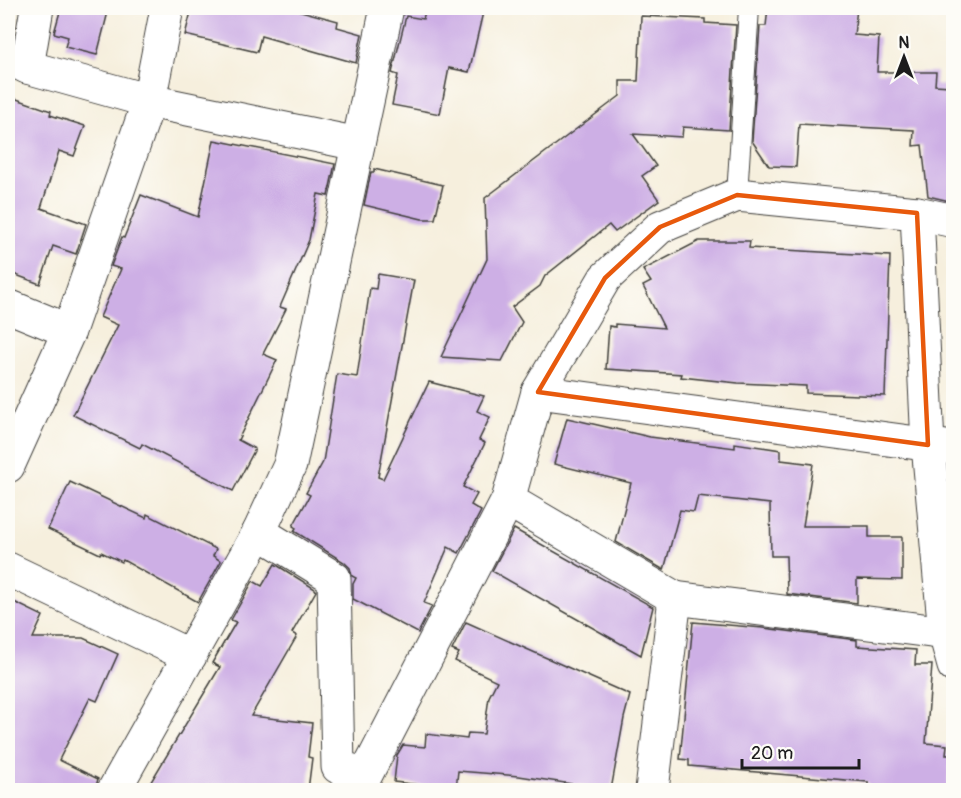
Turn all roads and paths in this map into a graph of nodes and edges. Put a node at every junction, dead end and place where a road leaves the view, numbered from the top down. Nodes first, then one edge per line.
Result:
1 (37, 8) edge
2 (167, 8) edge
3 (387, 8) edge
4 (749, 8) edge
5 (17, 62) edge
6 (148, 101) junction
7 (358, 144) junction
8 (737, 195) junction
9 (917, 213) junction
10 (954, 221) edge
11 (8, 306) edge
12 (69, 331) junction
13 (538, 392) junction
14 (941, 447) edge
15 (8, 466) edge
16 (508, 500) junction
17 (259, 532) junction
18 (8, 569) edge
19 (675, 598) junction
20 (949, 634) edge
21 (190, 656) junction
22 (954, 666) edge
23 (362, 782) edge
24 (114, 790) edge
25 (652, 790) edge

1 - 5 street
2 - 6 street
3 - 7 street
4 - 8 lane
5 - 6 street
6 - 7 street
6 - 12 street
7 - 17 street
8 - 9 street
8 - 13 street
9 - 10 street
9 - 14 street
11 - 12 street
12 - 15 street
13 - 14 street
13 - 16 street
14 - 20 street
16 - 19 street
16 - 23 street
17 - 21 street
17 - 23 street
18 - 21 street
19 - 20 street
19 - 25 street
20 - 22 street
21 - 24 street

